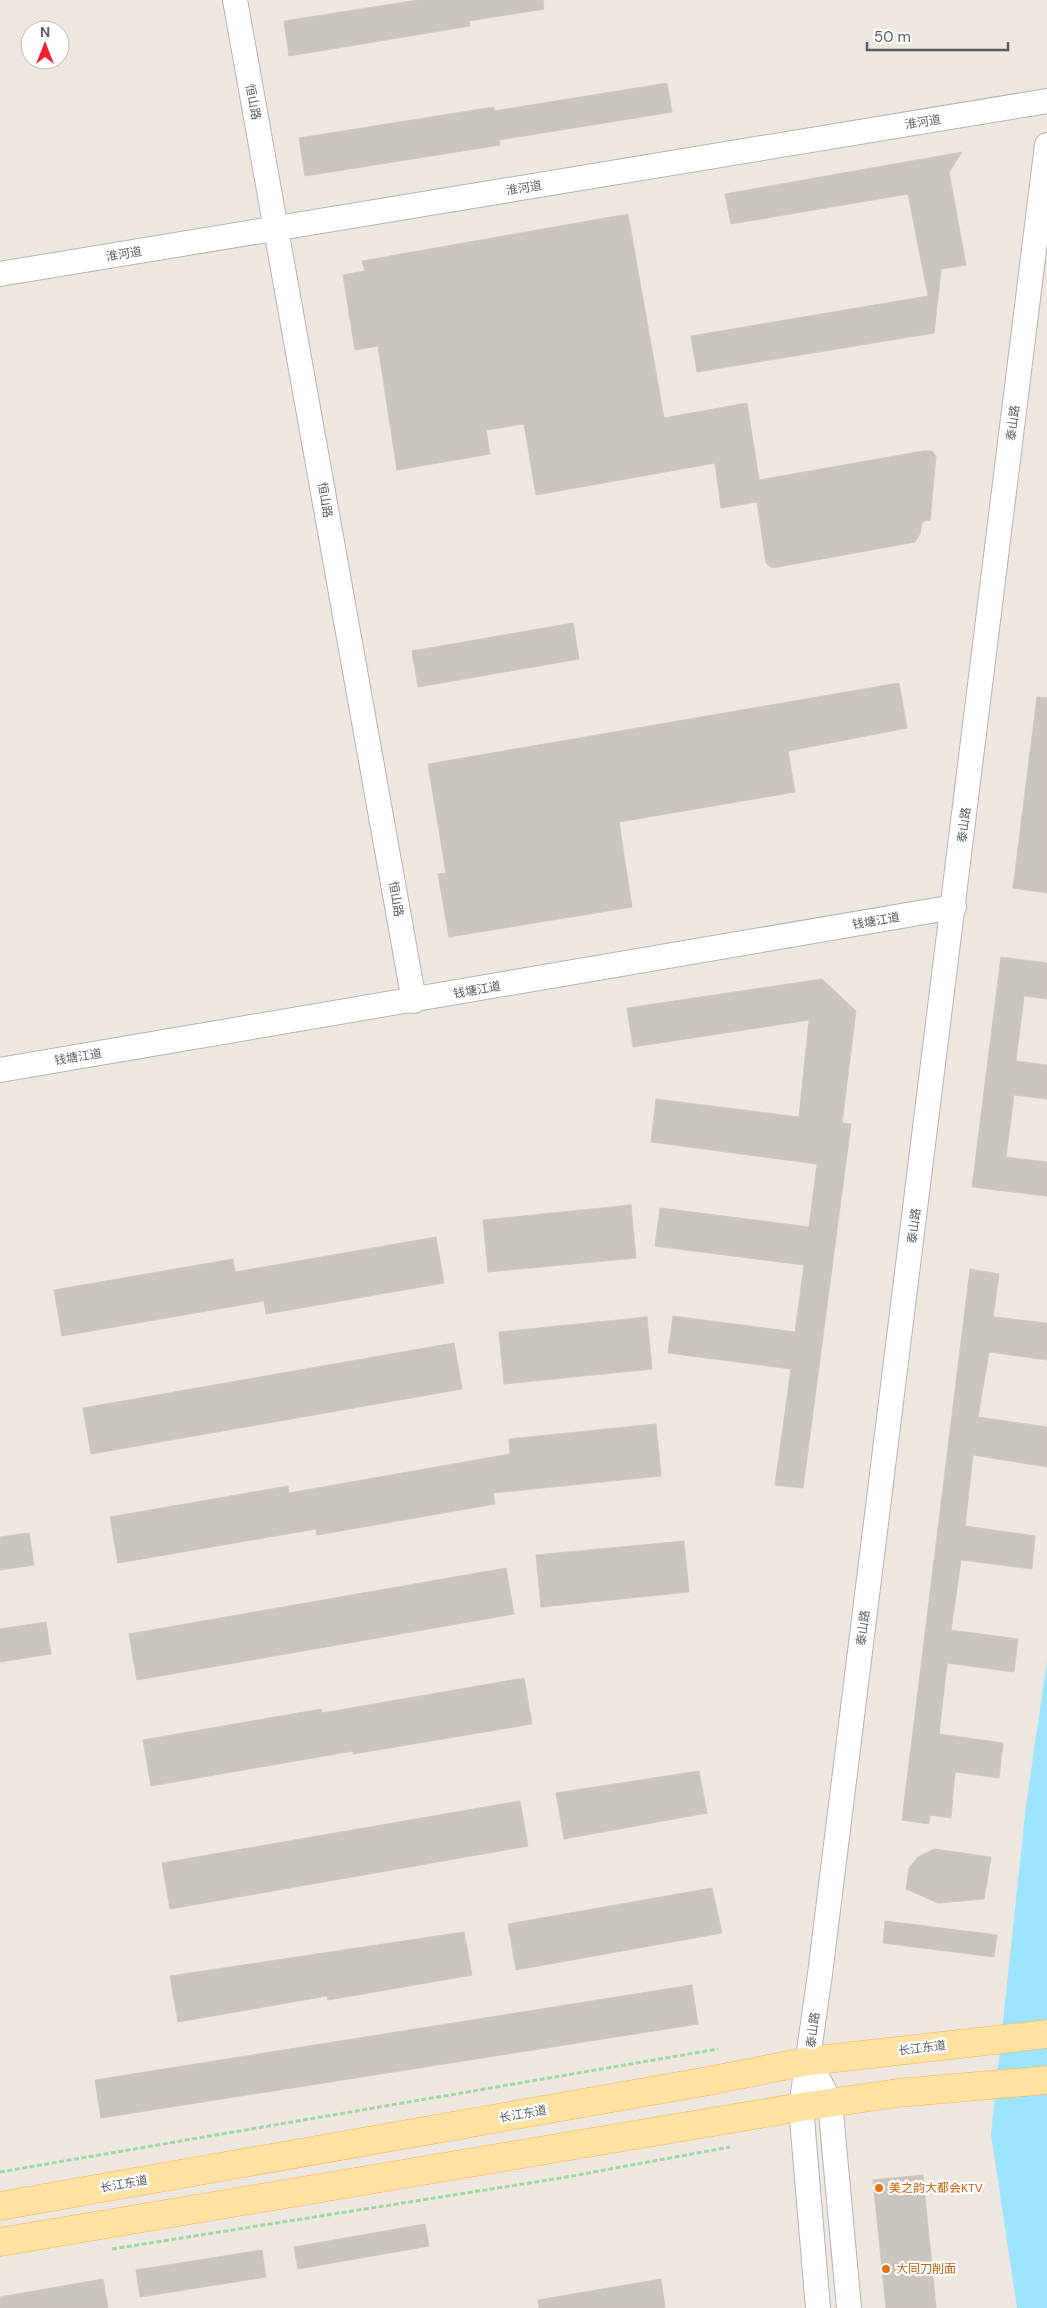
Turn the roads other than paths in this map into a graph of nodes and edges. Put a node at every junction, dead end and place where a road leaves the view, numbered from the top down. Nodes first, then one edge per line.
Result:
1 (235, 0) edge
2 (1047, 101) edge
3 (1047, 145) edge
4 (277, 229) junction
5 (0, 274) edge
6 (954, 907) junction
7 (414, 1001) junction
8 (0, 1070) edge
9 (1047, 2034) edge
10 (809, 2061) junction
11 (1047, 2080) edge
12 (830, 2102) junction
13 (801, 2107) junction
14 (0, 2206) edge
15 (0, 2242) edge
16 (818, 2308) edge
17 (848, 2308) edge

1 - 4 street, 恒山路
2 - 4 street, 淮河道
3 - 6 street, 泰山路
4 - 5 street, 淮河道
4 - 7 street, 恒山路
6 - 7 street, 钱塘江道
6 - 10 street, 泰山路
7 - 8 street, 钱塘江道
9 - 10 main road, 长江东道
10 - 12 street
10 - 13 street, 泰山路
10 - 14 main road, 长江东道
11 - 12 main road
12 - 13 main road
12 - 17 street
13 - 15 main road
13 - 16 street, 泰山路

